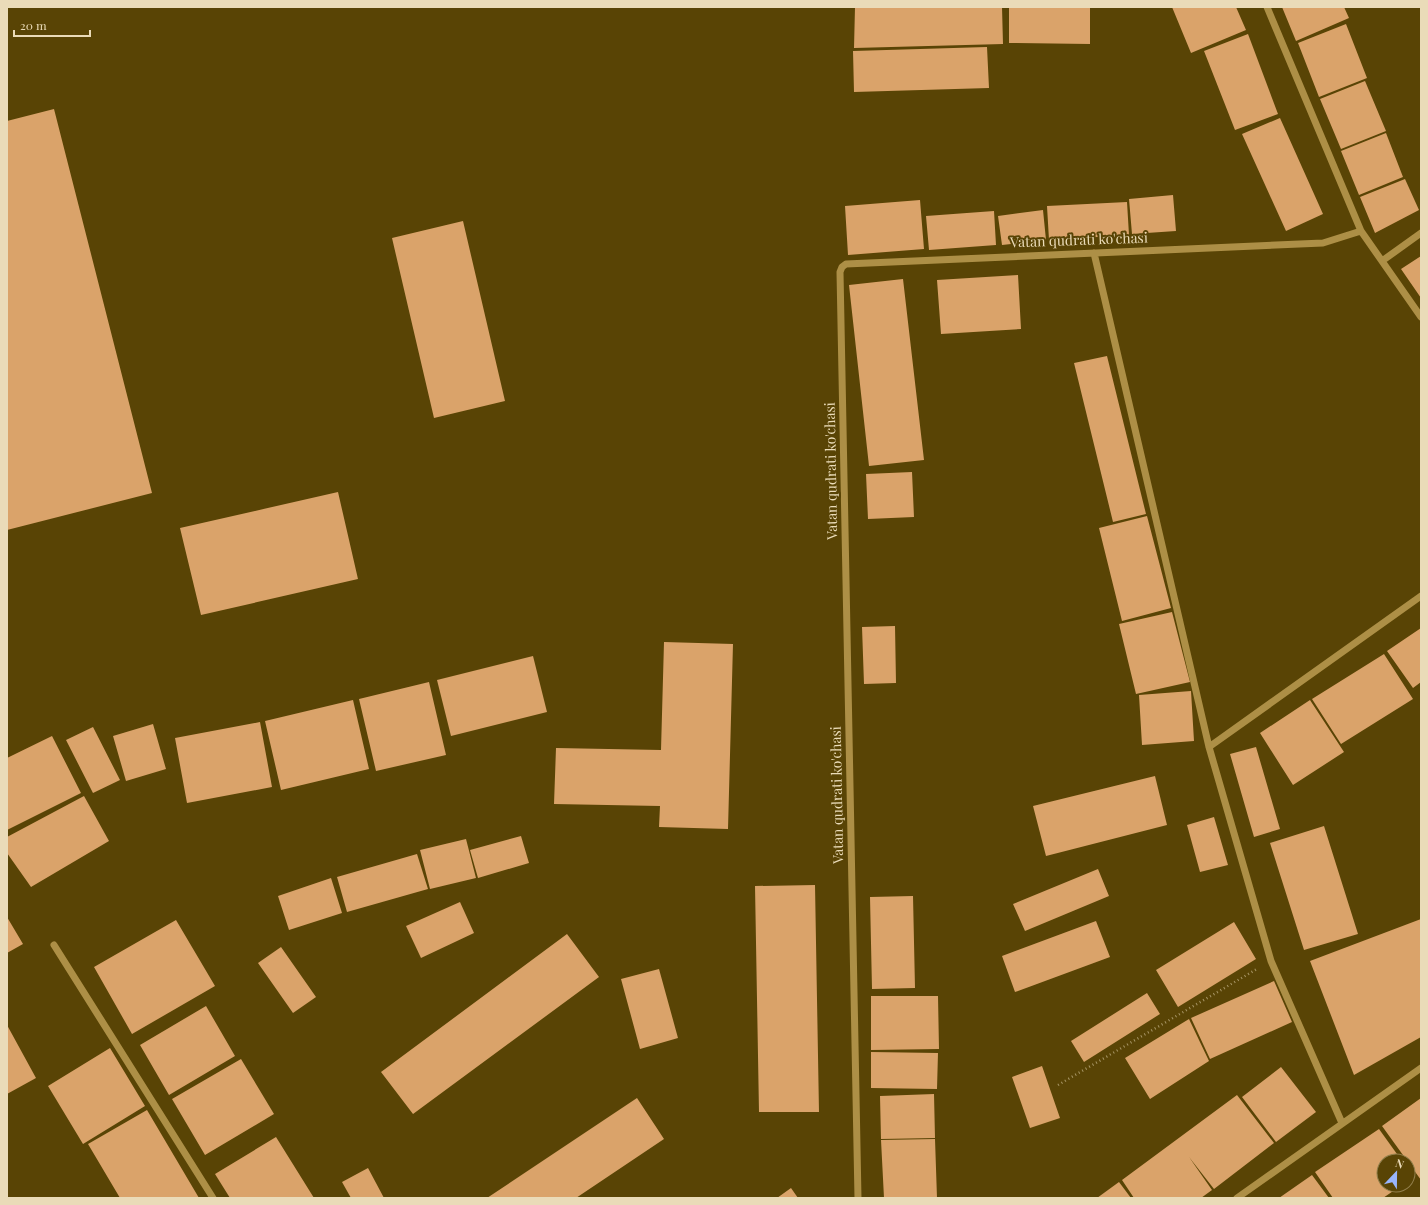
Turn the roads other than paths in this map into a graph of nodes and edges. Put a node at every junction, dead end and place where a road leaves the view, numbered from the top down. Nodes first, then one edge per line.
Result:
1 (1267, 7) edge
2 (1361, 231) junction
3 (1421, 233) edge
4 (1094, 253) junction
5 (1382, 261) junction
6 (1421, 317) edge
7 (1421, 596) edge
8 (1209, 747) junction
9 (54, 945) dead end
10 (1421, 1068) edge
11 (1342, 1123) junction
12 (213, 1198) edge
13 (858, 1198) edge
14 (1237, 1198) edge

1 - 2 street
2 - 4 street, Vatan qudrati ko'chasi
2 - 5 street
3 - 5 street
4 - 8 street
4 - 13 street, Vatan qudrati ko'chasi
5 - 6 street
7 - 8 street
8 - 11 street
9 - 12 street
10 - 11 street
11 - 14 street

